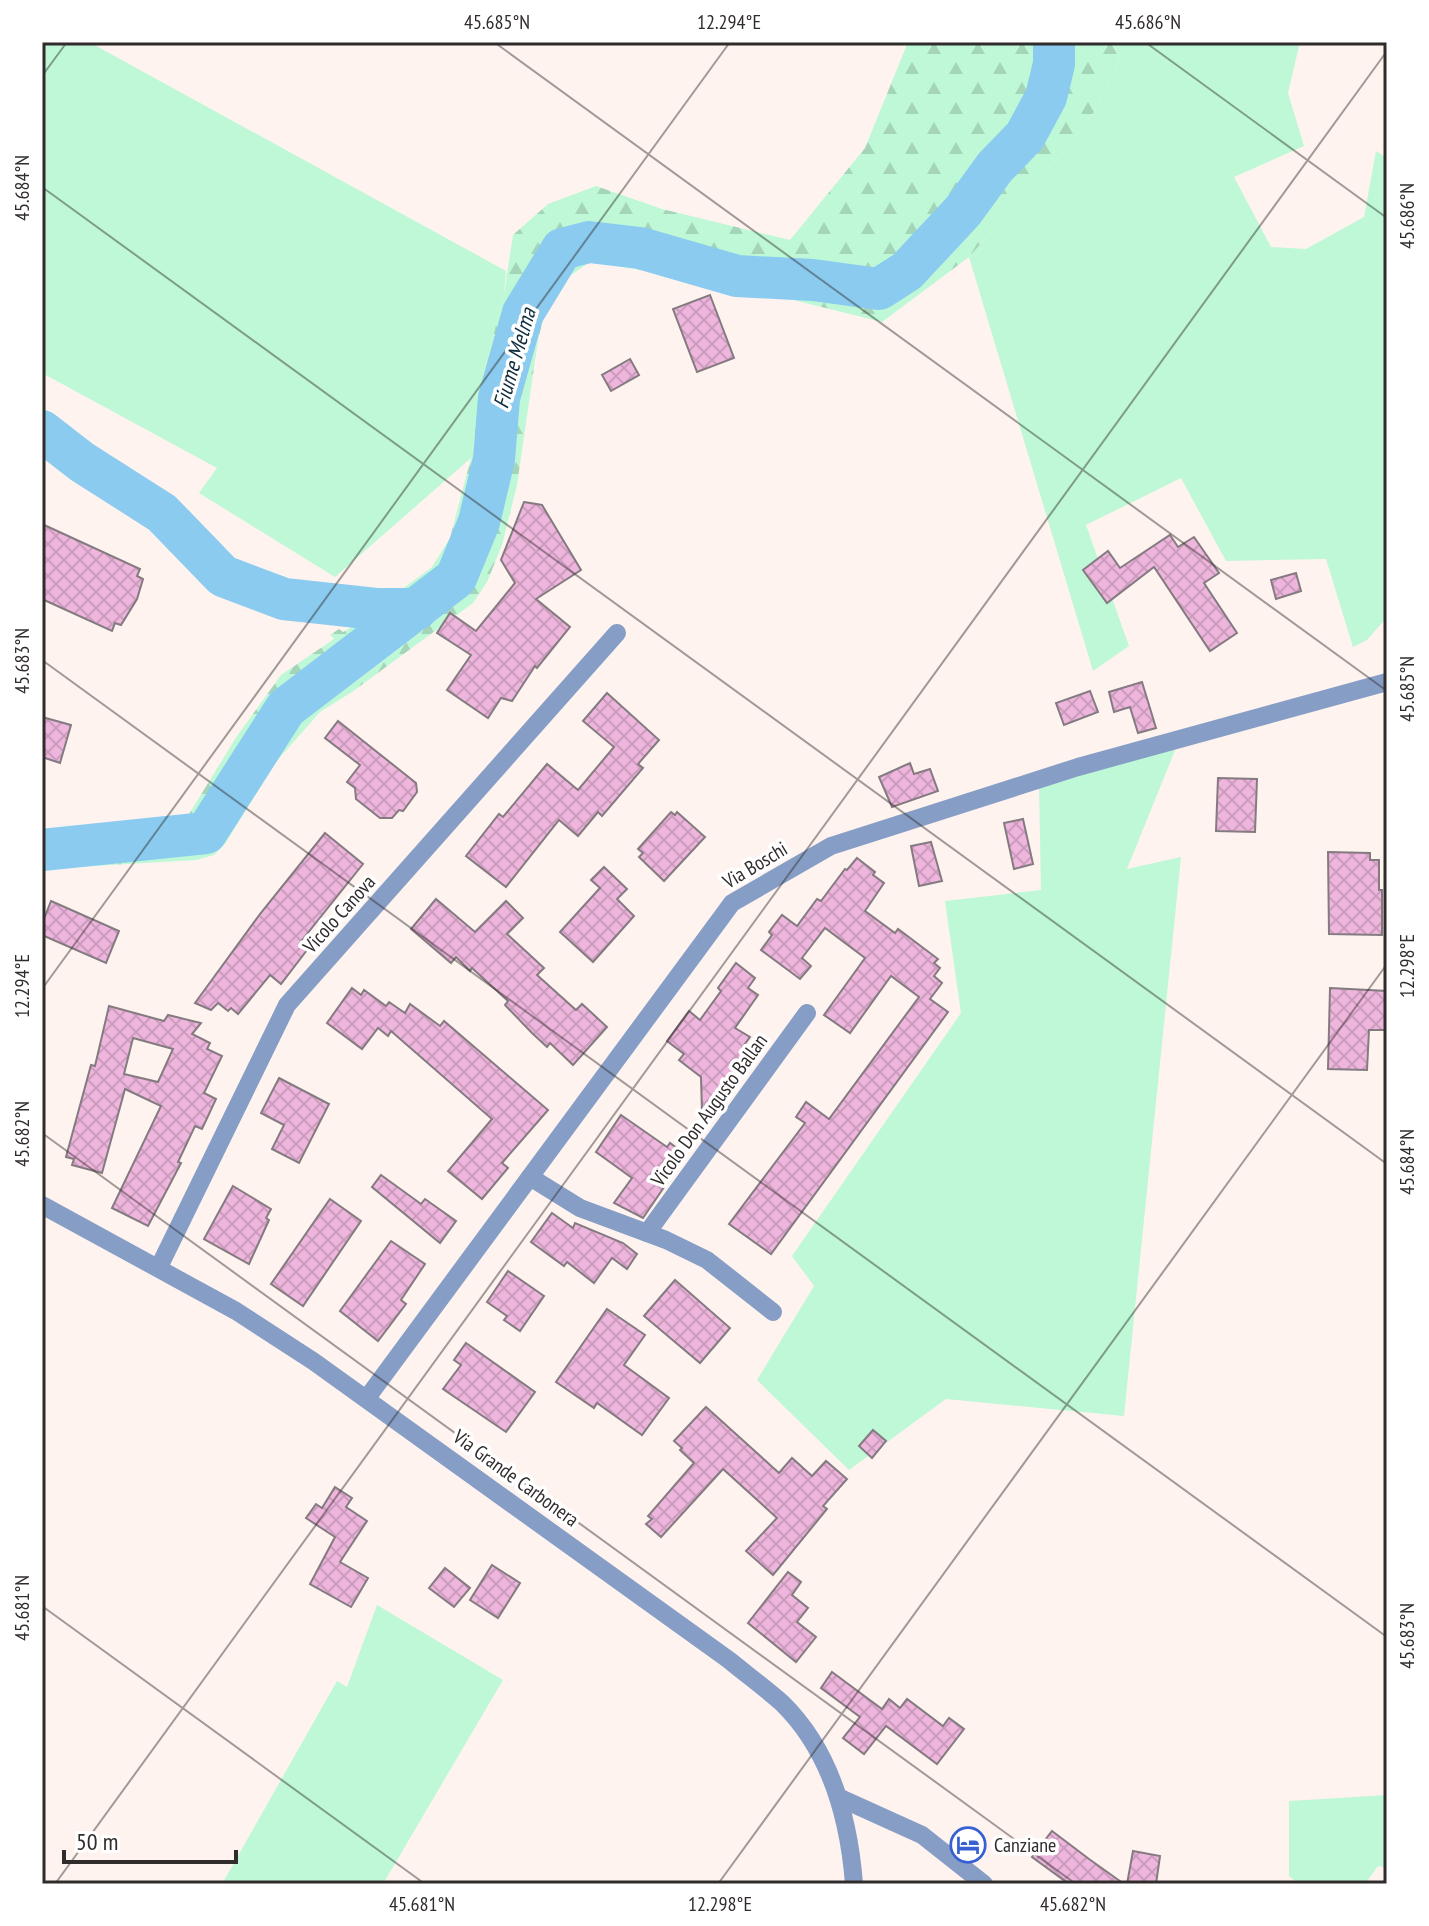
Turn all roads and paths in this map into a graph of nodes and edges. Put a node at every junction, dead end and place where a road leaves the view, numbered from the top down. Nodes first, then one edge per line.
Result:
1 (617, 633) dead end
2 (1387, 682) edge
3 (807, 1013) dead end
4 (530, 1177) junction
5 (42, 1205) edge
6 (647, 1233) junction
7 (159, 1267) junction
8 (773, 1312) dead end
9 (367, 1398) junction
10 (838, 1797) junction
11 (854, 1884) edge
12 (984, 1884) edge

1 - 7 street, Vicolo Canova
2 - 4 street, Via Boschi
3 - 6 street, Vicolo Don Augusto Ballan
4 - 6 street
4 - 9 street, Via Boschi
5 - 7 street, Via Grande Carbonera
6 - 8 street
7 - 9 street, Via Grande Carbonera
9 - 10 street, Via Grande Carbonera
10 - 11 street, Via Grande Carbonera
10 - 12 street

